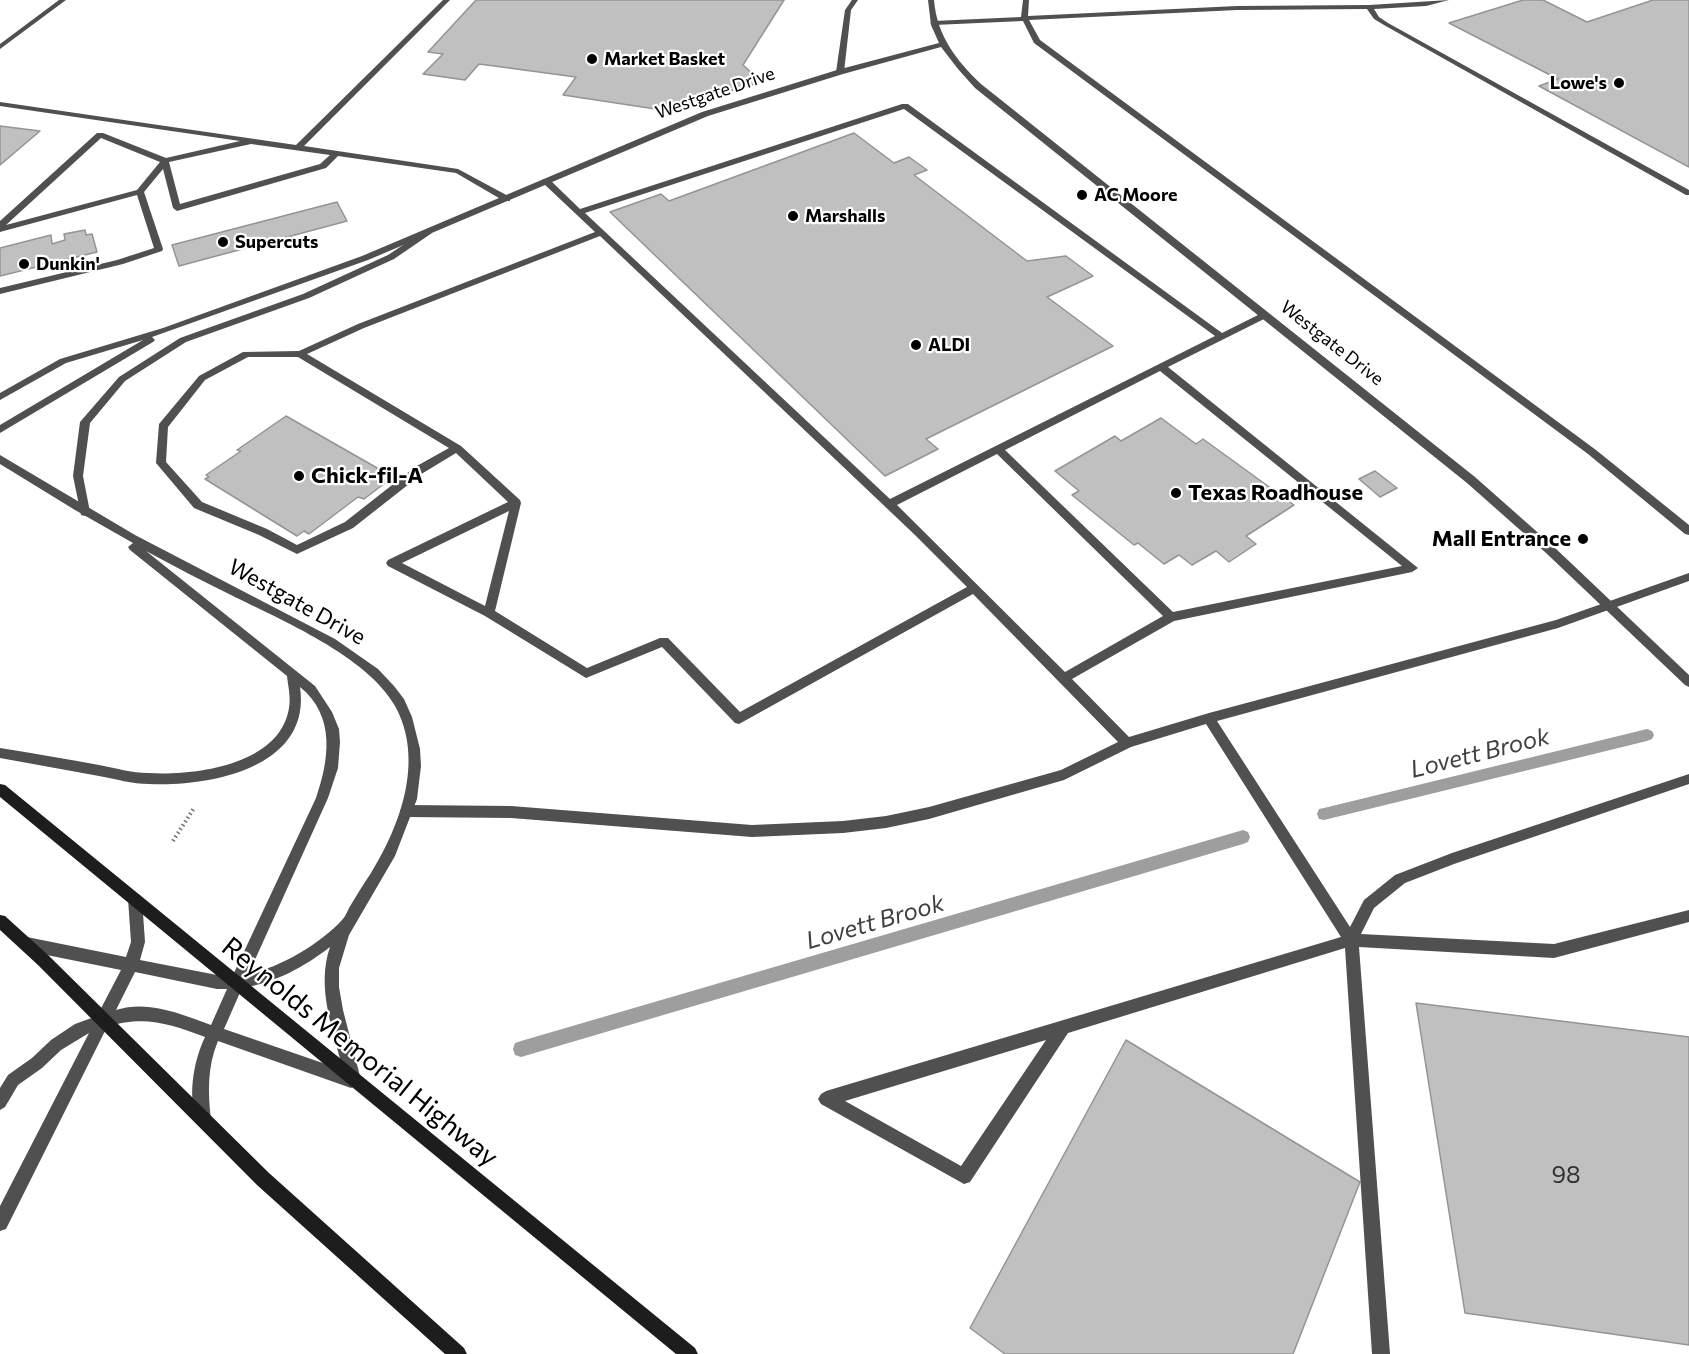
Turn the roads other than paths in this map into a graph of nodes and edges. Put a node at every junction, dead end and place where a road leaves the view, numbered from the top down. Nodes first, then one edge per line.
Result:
1 (63, 0) edge
2 (447, 0) edge
3 (855, 0) edge
4 (931, 0) edge
5 (1026, 0) edge
6 (1231, 0) edge
7 (1446, 0) edge
8 (1369, 7) junction
9 (1237, 8) junction
10 (1024, 17) junction
11 (934, 23) junction
12 (943, 44) junction
13 (0, 47) edge
14 (840, 72) junction
15 (0, 104) edge
16 (117, 121) junction
17 (100, 135) junction
18 (254, 141) junction
19 (298, 147) junction
20 (336, 153) junction
21 (165, 161) junction
22 (546, 181) junction
23 (140, 192) junction
24 (1689, 194) edge
25 (507, 199) junction
26 (578, 212) junction
27 (0, 228) edge
28 (433, 228) junction
29 (601, 233) junction
30 (0, 291) edge
31 (1265, 315) junction
32 (166, 330) junction
33 (1222, 336) junction
34 (300, 354) junction
35 (1161, 367) junction
36 (0, 397) edge
37 (0, 430) edge
38 (457, 448) junction
39 (999, 450) junction
40 (0, 459) edge
41 (516, 503) junction
42 (889, 504) junction
43 (85, 512) junction
44 (112, 529) junction
45 (1689, 531) edge
46 (1689, 577) edge
47 (975, 588) junction
48 (1609, 607) junction
49 (489, 613) junction
50 (1171, 617) junction
51 (292, 673) junction
52 (1064, 678) junction
53 (1689, 682) edge
54 (1209, 718) junction
55 (1127, 743) junction
56 (0, 753) edge
57 (1689, 779) edge
58 (0, 789) edge
59 (407, 811) junction
60 (135, 899) junction
61 (1689, 916) edge
62 (350, 920) junction
63 (0, 921) edge
64 (1351, 940) junction
65 (27, 944) junction
66 (131, 965) junction
67 (236, 984) junction
68 (102, 1020) junction
69 (1063, 1027) junction
70 (214, 1033) junction
71 (352, 1080) junction
72 (0, 1102) edge
73 (203, 1120) junction
74 (0, 1223) edge
75 (458, 1354) edge
76 (689, 1354) edge
77 (1381, 1354) edge

1 - 13 street
2 - 19 street
3 - 14 street
4 - 11 street, Westgate Drive
5 - 10 street
6 - 9 street
7 - 8 street
8 - 9 street
8 - 24 street
9 - 10 street
10 - 11 street
10 - 45 street
11 - 12 street, Westgate Drive
12 - 14 street, Westgate Drive
12 - 31 street, Westgate Drive
14 - 22 street, Westgate Drive
15 - 16 street
16 - 17 street
16 - 18 street
17 - 21 street
17 - 27 street
18 - 19 street
18 - 21 street
19 - 20 street
20 - 21 street
20 - 25 street
21 - 23 street
22 - 25 street, Westgate Drive
22 - 26 street
23 - 27 street
23 - 30 street
25 - 28 street, Westgate Drive
26 - 29 street
26 - 33 street
28 - 32 street
28 - 43 street
29 - 34 street
29 - 42 street
31 - 33 street
31 - 48 street, Westgate Drive
32 - 36 street
32 - 37 street
33 - 35 street
34 - 38 street
34 - 38 street
35 - 39 street
35 - 50 street
38 - 41 street
39 - 42 street
39 - 50 street
40 - 43 street, Westgate Drive
41 - 49 street
41 - 49 street
42 - 47 street
43 - 44 street, Westgate Drive
44 - 51 street, Westgate Drive
44 - 59 street, Westgate Drive
46 - 48 street
47 - 49 street
47 - 52 street
48 - 53 street, Westgate Drive
48 - 54 street
50 - 52 street
51 - 56 street
51 - 67 street, Westgate Drive
52 - 55 street
54 - 55 street
54 - 64 street
55 - 59 street
57 - 64 street
58 - 60 main road, Reynolds Memorial Highway
59 - 62 street, Westgate Drive
60 - 66 street
60 - 67 main road, Reynolds Memorial Highway
61 - 64 street
62 - 67 street, Westgate Drive
62 - 71 street, Westgate Drive
63 - 65 main road
64 - 69 street
64 - 77 street
65 - 66 street, Westgate Drive
65 - 68 main road
66 - 67 street, Westgate Drive
66 - 68 street
67 - 70 street, Westgate Drive
67 - 71 main road, Reynolds Memorial Highway
68 - 70 street
68 - 72 street
68 - 73 main road
68 - 74 street
69 - 69 street
70 - 71 street
70 - 73 street, Westgate Drive
71 - 76 main road, Reynolds Memorial Highway
73 - 75 main road

